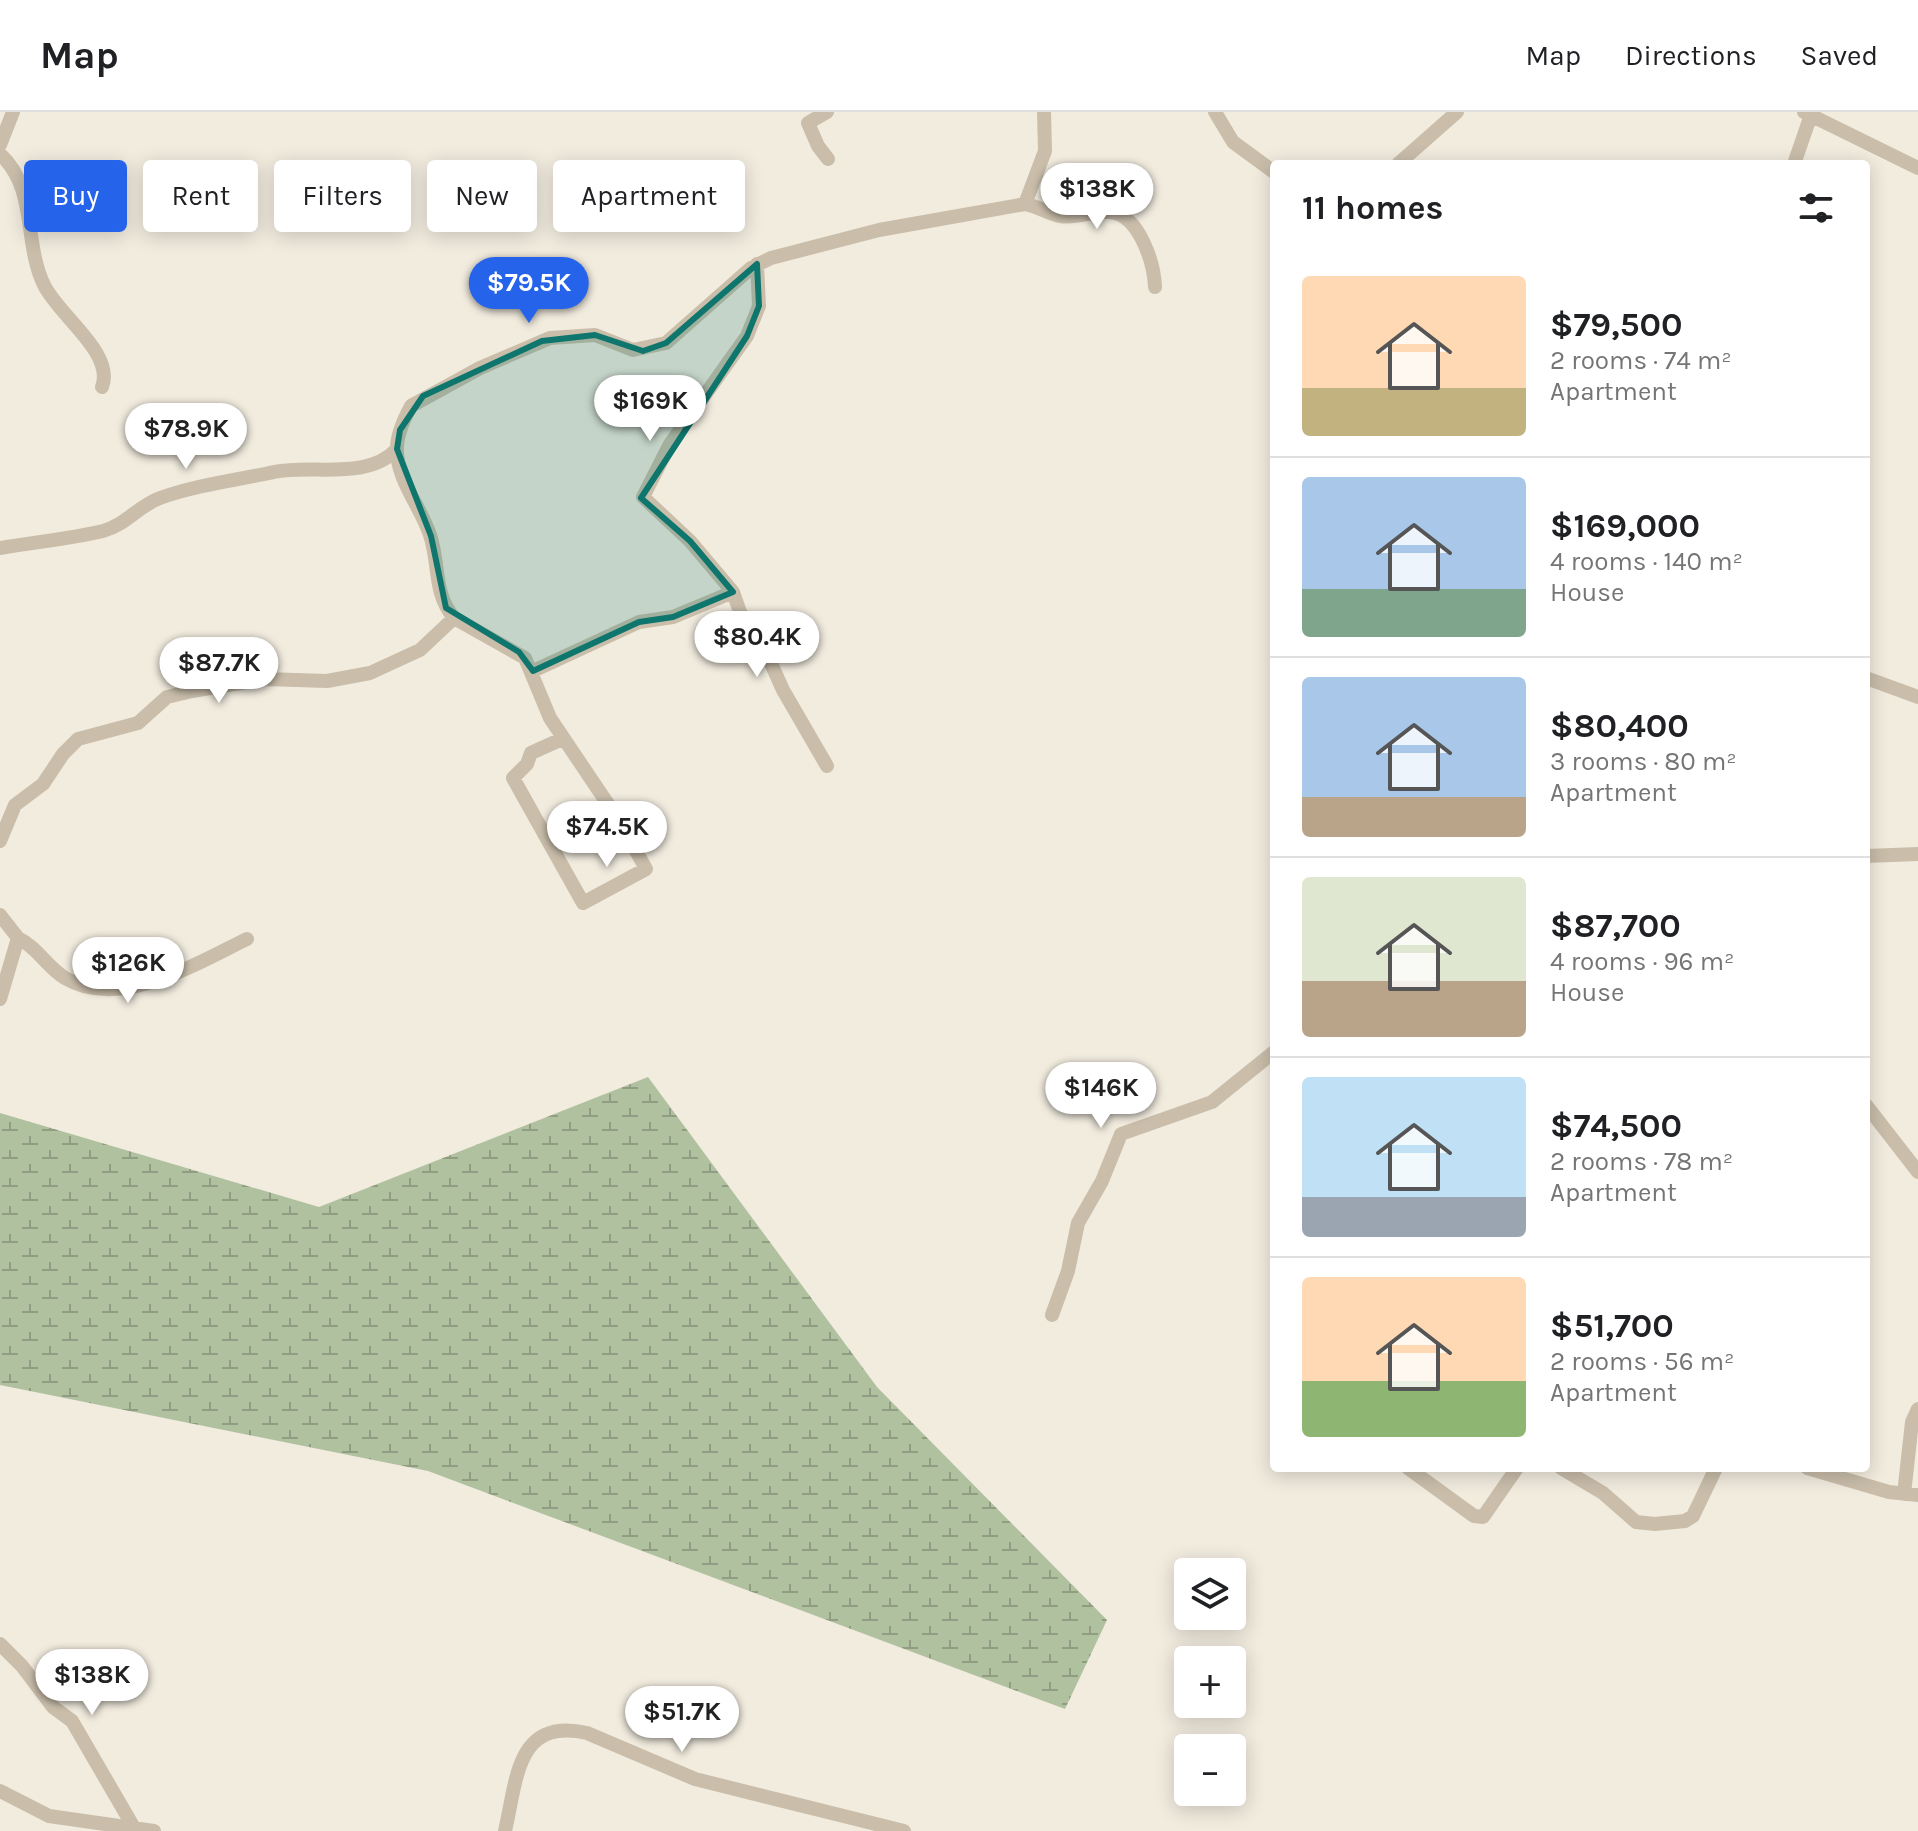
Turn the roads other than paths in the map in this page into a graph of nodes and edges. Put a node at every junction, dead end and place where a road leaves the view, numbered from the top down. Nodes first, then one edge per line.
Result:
1 (13, 112) edge
2 (827, 112) edge
3 (1044, 112) edge
4 (1215, 112) edge
5 (1457, 112) edge
6 (1809, 113) edge
7 (0, 145) edge
8 (0, 154) edge
9 (828, 159) dead end
10 (1403, 160) edge
11 (1795, 160) edge
12 (1918, 168) edge
13 (1270, 169) edge
14 (1025, 204) junction
15 (757, 264) junction
16 (1155, 287) dead end
17 (102, 387) dead end
18 (397, 449) junction
19 (0, 548) edge
20 (733, 592) junction
21 (454, 618) junction
22 (533, 671) junction
23 (1870, 679) edge
24 (1918, 697) edge
25 (562, 739) junction
26 (827, 766) dead end
27 (0, 841) edge
28 (1918, 854) edge
29 (1870, 856) edge
30 (0, 915) edge
31 (18, 938) junction
32 (247, 939) dead end
33 (0, 999) edge
34 (1270, 1055) edge
35 (1870, 1110) edge
36 (1918, 1172) edge
37 (1052, 1315) dead end
38 (1918, 1409) edge
39 (1414, 1472) edge
40 (1514, 1472) edge
41 (1568, 1472) edge
42 (1714, 1472) edge
43 (1823, 1472) edge
44 (1911, 1494) edge
45 (0, 1644) edge
46 (0, 1791) edge
47 (133, 1826) junction
48 (103, 1828) edge
49 (154, 1831) edge
50 (505, 1831) edge
51 (904, 1831) edge

1 - 7 street
2 - 9 street
3 - 14 street
4 - 13 street
5 - 10 street
6 - 11 street
6 - 12 street
8 - 17 street
14 - 15 street
14 - 16 street
15 - 18 street
15 - 20 street
18 - 19 street
18 - 21 street
20 - 22 street
20 - 26 street
21 - 22 street
21 - 27 street
22 - 25 street
23 - 24 street
25 - 25 street
28 - 29 street
30 - 31 street
31 - 32 street
31 - 33 street
34 - 37 street
35 - 36 street
38 - 44 street
39 - 40 street
41 - 42 street
43 - 44 street
45 - 47 street
46 - 48 street
47 - 48 street
47 - 49 street
50 - 51 street

